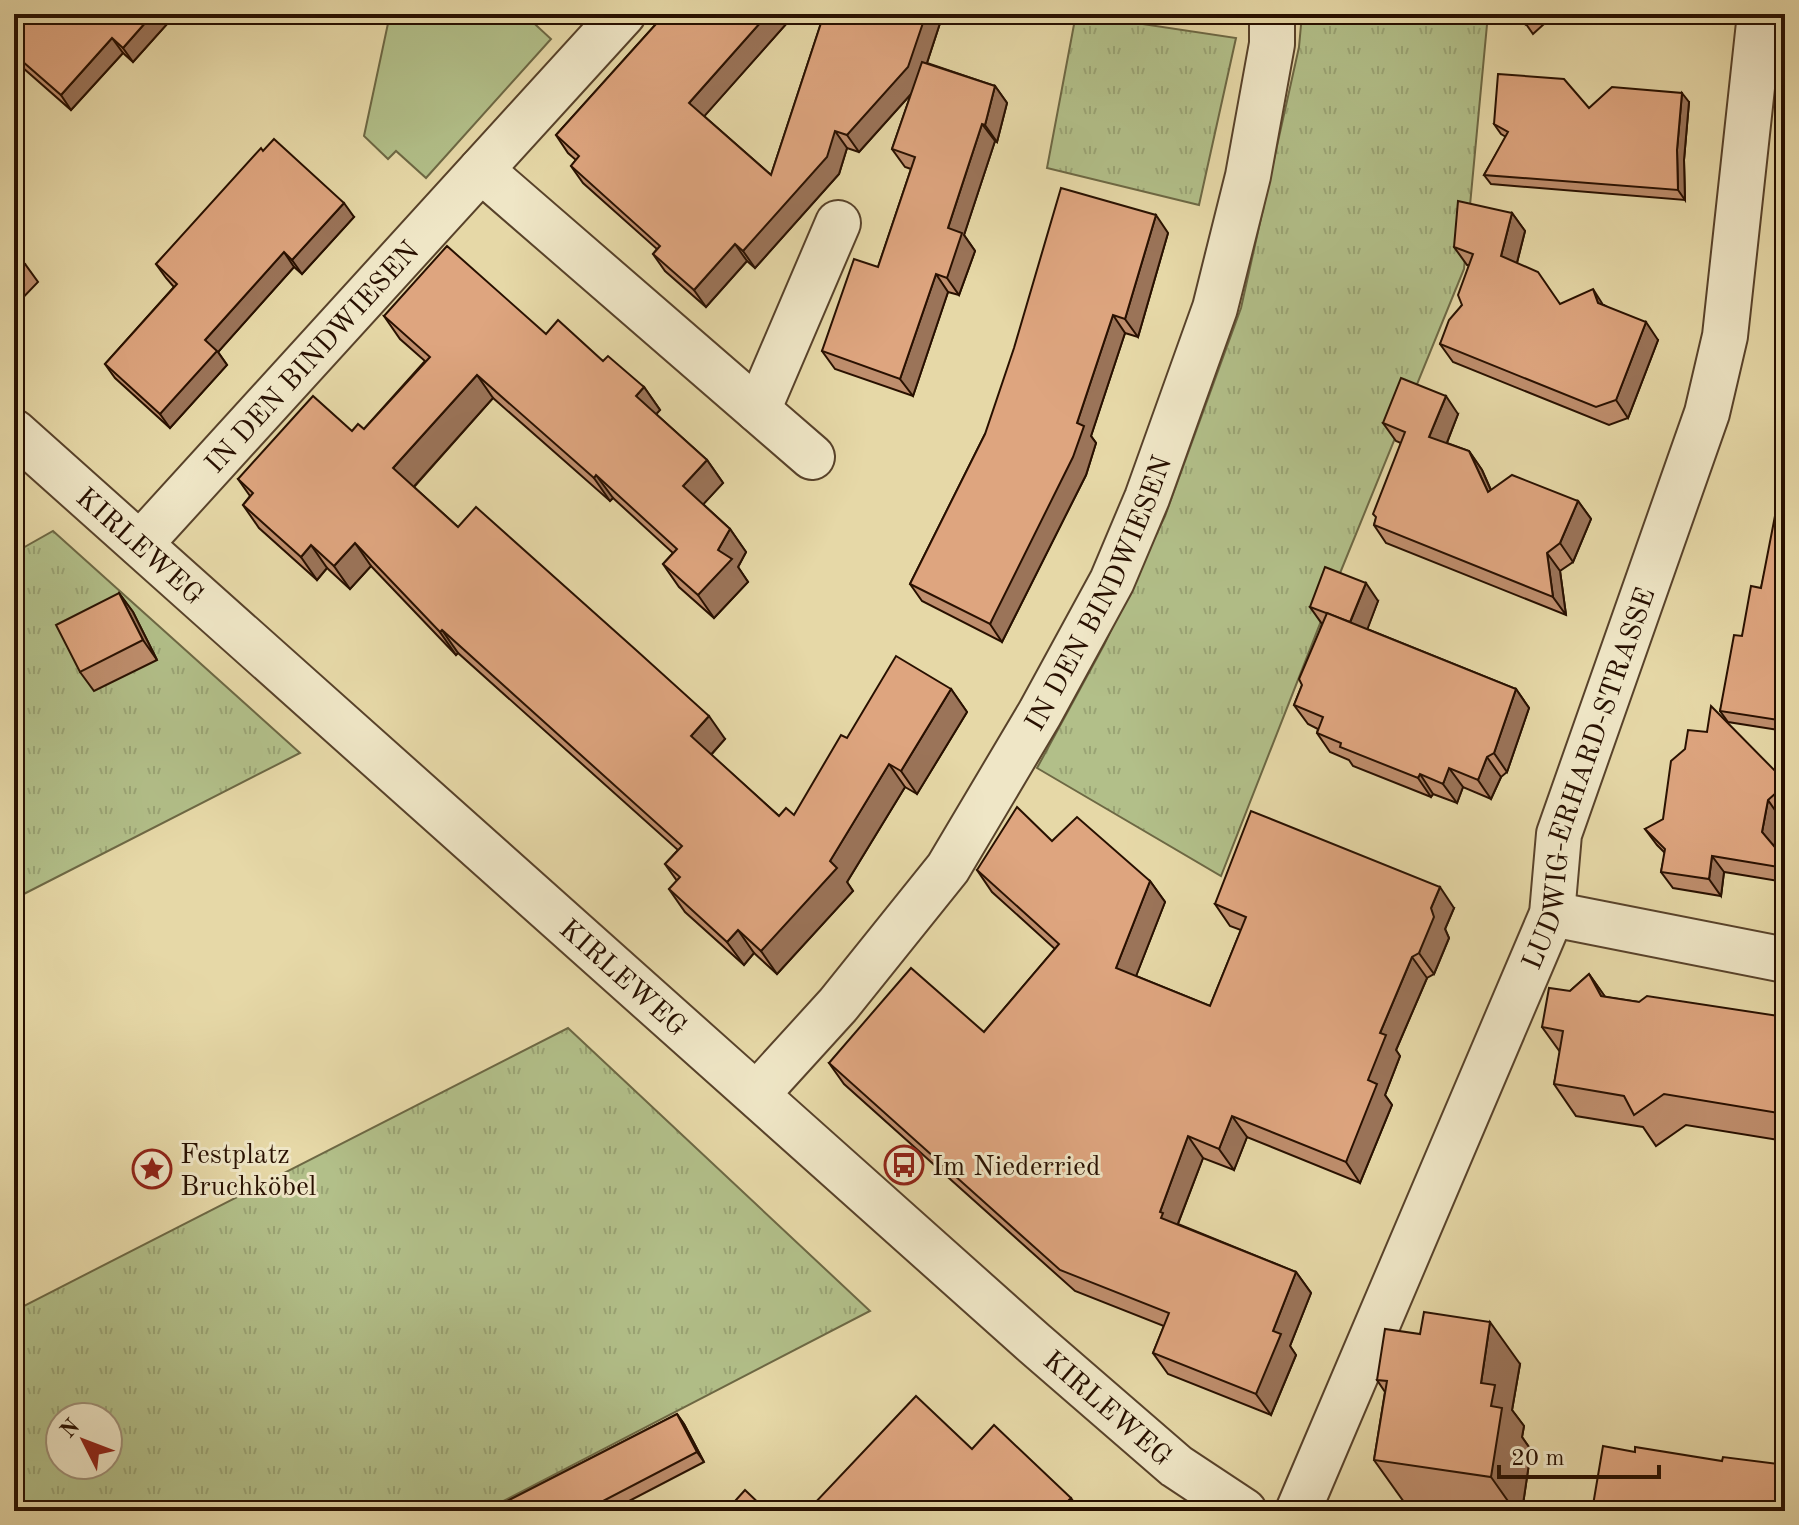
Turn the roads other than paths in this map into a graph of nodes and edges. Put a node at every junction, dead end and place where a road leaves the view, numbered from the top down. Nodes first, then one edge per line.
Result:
1 (623, 14) edge
2 (1272, 14) edge
3 (1760, 14) edge
4 (481, 170) junction
5 (838, 223) dead end
6 (758, 410) junction
7 (14, 432) edge
8 (812, 457) dead end
9 (140, 544) junction
10 (1552, 914) junction
11 (1785, 960) edge
12 (757, 1094) junction
13 (1244, 1511) edge
14 (1298, 1511) edge

1 - 4 street, IN DEN BINDWIESEN
2 - 12 street, IN DEN BINDWIESEN
3 - 10 street, LUDWIG-ERHARD-STRASSE
4 - 6 street
4 - 9 street, IN DEN BINDWIESEN
5 - 6 street
6 - 8 street
7 - 9 street, KIRLEWEG
9 - 12 street, KIRLEWEG
10 - 11 street
10 - 14 street, LUDWIG-ERHARD-STRASSE
12 - 13 street, KIRLEWEG

